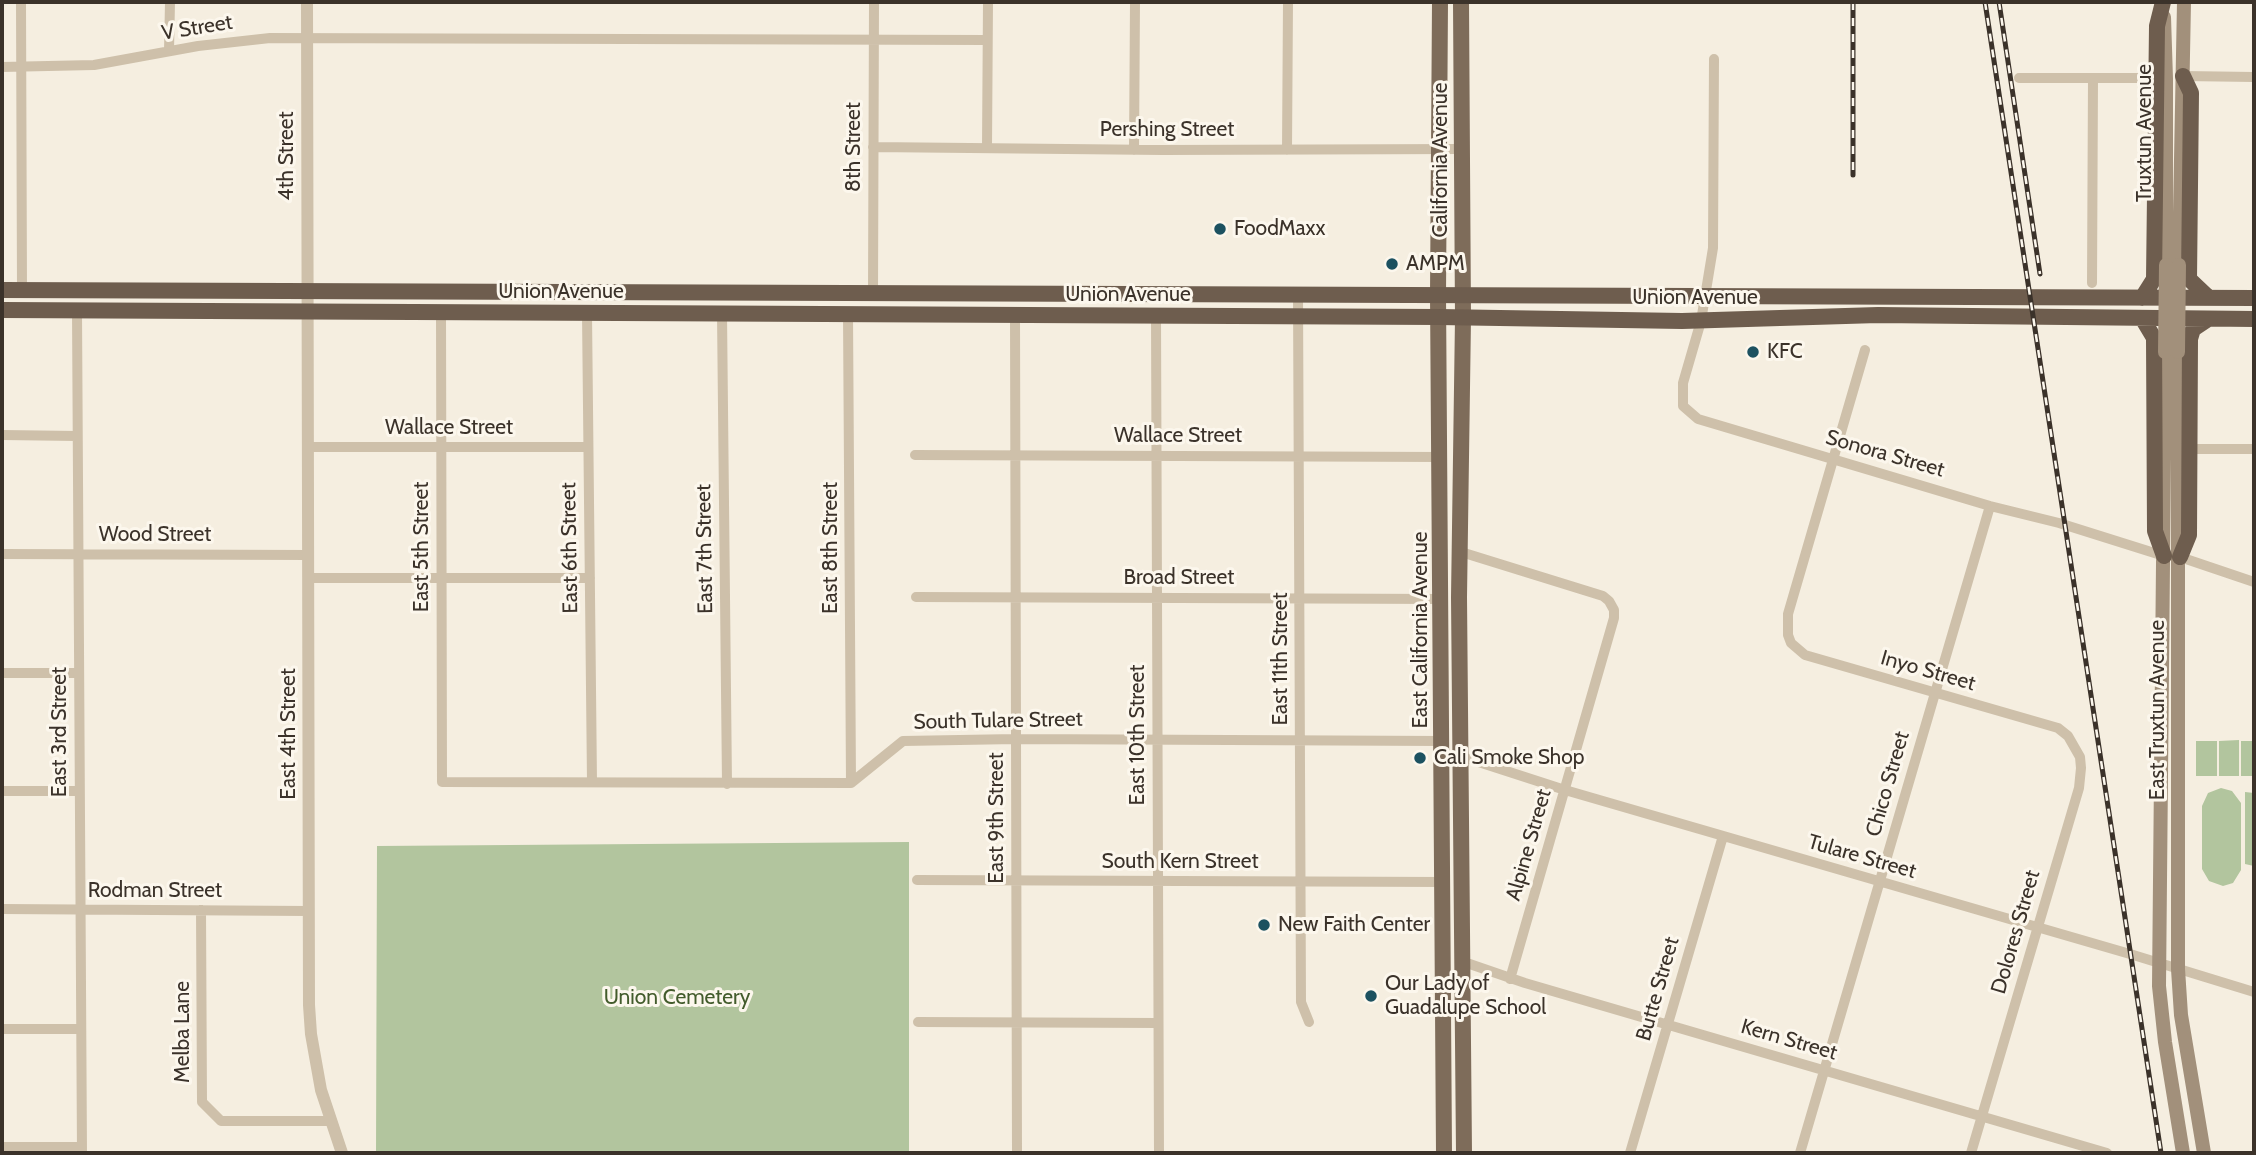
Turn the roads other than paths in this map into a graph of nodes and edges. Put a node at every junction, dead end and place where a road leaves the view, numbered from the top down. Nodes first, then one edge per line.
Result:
1 (21, 2) edge
2 (170, 2) edge
3 (307, 2) edge
4 (874, 2) edge
5 (988, 2) edge
6 (1136, 2) edge
7 (1288, 2) edge
8 (1440, 2) edge
9 (1461, 2) edge
10 (2164, 2) edge
11 (2184, 2) edge
12 (307, 38) junction
13 (874, 39) junction
14 (987, 40) junction
15 (169, 51) junction
16 (1714, 59) dead end
17 (2, 67) edge
18 (21, 67) junction
19 (2254, 77) edge
20 (2019, 78) dead end
21 (2093, 78) junction
22 (2168, 78) junction
23 (873, 147) junction
24 (987, 147) junction
25 (1439, 149) junction
26 (1461, 149) junction
27 (1134, 150) junction
28 (1287, 150) junction
29 (2172, 265) joint
30 (2154, 279) junction
31 (2189, 279) junction
32 (2092, 283) dead end
33 (2, 290) edge
34 (22, 290) junction
35 (307, 291) junction
36 (873, 293) junction
37 (1298, 294) junction
38 (1438, 295) junction
39 (1462, 295) junction
40 (1705, 296) junction
41 (2208, 297) junction
42 (2142, 298) junction
43 (2254, 298) edge
44 (2, 310) edge
45 (77, 310) junction
46 (306, 311) junction
47 (441, 312) junction
48 (587, 313) junction
49 (722, 314) junction
50 (780, 314) junction
51 (848, 314) junction
52 (1014, 316) junction
53 (1156, 316) junction
54 (1298, 317) junction
55 (1439, 317) junction
56 (1463, 318) junction
57 (2143, 318) junction
58 (2208, 319) junction
59 (2254, 319) edge
60 (1701, 321) junction
61 (2154, 338) junction
62 (2190, 339) junction
63 (1865, 350) dead end
64 (2172, 352) junction
65 (2, 435) edge
66 (77, 436) junction
67 (309, 447) junction
68 (441, 447) junction
69 (589, 447) junction
70 (2189, 449) junction
71 (2254, 449) edge
72 (915, 455) dead end
73 (1015, 455) junction
74 (1157, 456) junction
75 (1299, 456) junction
76 (1441, 457) junction
77 (1833, 459) junction
78 (1441, 491) junction
79 (1990, 506) junction
80 (1461, 552) junction
81 (2, 554) edge
82 (78, 554) junction
83 (309, 555) junction
84 (2172, 557) junction
85 (308, 578) junction
86 (441, 578) junction
87 (590, 578) junction
88 (2254, 582) edge
89 (916, 597) dead end
90 (1015, 597) junction
91 (1157, 597) junction
92 (1300, 598) junction
93 (1442, 599) junction
94 (1460, 664) junction
95 (2, 673) edge
96 (79, 673) junction
97 (1442, 688) junction
98 (1935, 694) junction
99 (2058, 728) joint
100 (1016, 739) junction
101 (1157, 739) junction
102 (1300, 740) junction
103 (1442, 741) junction
104 (1460, 756) junction
105 (2161, 763) junction
106 (2179, 764) junction
107 (592, 782) junction
108 (851, 783) junction
109 (727, 784) junction
110 (1566, 790) junction
111 (2, 791) edge
112 (79, 792) junction
113 (1723, 836) junction
114 (917, 880) dead end
115 (1016, 880) junction
116 (1158, 881) junction
117 (1301, 881) junction
118 (1443, 882) junction
119 (1880, 882) junction
120 (2, 909) edge
121 (80, 910) junction
122 (201, 910) junction
123 (308, 911) junction
124 (2037, 928) junction
125 (1461, 944) junction
126 (1461, 961) junction
127 (2159, 963) junction
128 (2178, 969) junction
129 (1510, 979) junction
130 (2254, 992) edge
131 (918, 1022) dead end
132 (1017, 1022) junction
133 (1309, 1022) dead end
134 (1158, 1023) junction
135 (1667, 1025) junction
136 (2, 1028) edge
137 (81, 1029) junction
138 (1825, 1071) junction
139 (1982, 1117) junction
140 (331, 1121) junction
141 (2, 1147) edge
142 (82, 1150) edge
143 (342, 1153) edge
144 (1017, 1153) edge
145 (1159, 1153) edge
146 (1444, 1153) edge
147 (1464, 1153) edge
148 (1630, 1153) edge
149 (1800, 1153) edge
150 (1971, 1153) edge
151 (2107, 1153) edge
152 (2183, 1153) edge
153 (2204, 1153) edge

1 - 18 street
2 - 15 street
3 - 12 street, 4th Street
4 - 13 street, 8th Street
5 - 14 street
6 - 27 street
7 - 28 street
8 - 25 main road, California Avenue
9 - 26 main road, California Avenue
10 - 22 main road
10 - 22 highway
11 - 22 main road, Truxtun Avenue
12 - 13 street, V Street
12 - 15 street, V Street
12 - 35 street, 4th Street
13 - 14 street, V Street
13 - 23 street, 8th Street
14 - 24 street
15 - 18 street, V Street
16 - 40 street
17 - 18 street, V Street
18 - 34 street
19 - 22 street
20 - 21 street
21 - 22 street
21 - 32 street
22 - 29 main road, Truxtun Avenue
22 - 30 highway
22 - 31 highway
23 - 24 street, Pershing Street
23 - 36 street, 8th Street
24 - 27 street, Pershing Street
25 - 26 street, Pershing Street
25 - 28 street, Pershing Street
25 - 38 main road, California Avenue
26 - 39 main road, California Avenue
27 - 28 street, Pershing Street
29 - 64 main road, East Truxtun Avenue, bridge
30 - 31 highway
30 - 42 highway
31 - 41 highway
33 - 34 highway, Union Avenue
34 - 35 highway, Union Avenue
35 - 36 highway, Union Avenue
35 - 46 street, 4th Street
36 - 37 highway, Union Avenue
36 - 50 highway
37 - 38 highway, Union Avenue
37 - 54 street, East 11th Street
38 - 39 highway, Union Avenue
38 - 55 main road, California Avenue
39 - 40 highway, Union Avenue
39 - 56 main road, California Avenue
40 - 42 highway, Union Avenue
40 - 60 street
41 - 42 highway, Union Avenue
41 - 43 highway, Union Avenue
44 - 45 highway, Union Avenue
45 - 46 highway, Union Avenue
45 - 66 street, East 3rd Street
46 - 47 highway, Union Avenue
46 - 67 street, East 4th Street
47 - 48 highway, Union Avenue
47 - 68 street, East 5th Street
48 - 49 highway, Union Avenue
48 - 69 street, East 6th Street
49 - 50 highway, Union Avenue
49 - 109 street, East 7th Street
50 - 51 highway, Union Avenue
51 - 52 highway, Union Avenue
51 - 108 street, East 8th Street
52 - 53 highway, Union Avenue
52 - 73 street, East 9th Street
53 - 54 highway, Union Avenue
53 - 74 street, East 10th Street
54 - 55 highway, Union Avenue
54 - 75 street, East 11th Street
55 - 56 highway, Union Avenue
55 - 76 main road, East California Avenue
56 - 60 highway, Union Avenue
56 - 80 main road, East California Avenue
57 - 58 highway, Union Avenue
57 - 60 highway, Union Avenue
57 - 61 highway
58 - 59 highway, Union Avenue
58 - 62 highway
60 - 77 street, Sonora Street
61 - 62 highway
61 - 84 highway
62 - 70 highway
63 - 77 street
64 - 84 main road, East Truxtun Avenue
64 - 84 main road, East Truxtun Avenue
65 - 66 street
66 - 82 street, East 3rd Street
67 - 68 street, Wallace Street
67 - 83 street, East 4th Street
68 - 69 street, Wallace Street
68 - 86 street, East 5th Street
69 - 87 street, East 6th Street
70 - 71 street
70 - 84 highway
72 - 73 street, Wallace Street
73 - 74 street, Wallace Street
73 - 90 street, East 9th Street
74 - 75 street, Wallace Street
74 - 91 street, East 10th Street
75 - 76 street, Wallace Street
75 - 92 street, East 11th Street
76 - 78 main road, East California Avenue
77 - 79 street, Sonora Street
77 - 98 street, Inyo Street
78 - 80 main road
78 - 93 main road, East California Avenue
79 - 84 street, Sonora Street
79 - 98 street, Chico Street
80 - 94 main road, East California Avenue
80 - 110 street, Alpine Street
81 - 82 street, Wood Street
82 - 83 street, Wood Street
82 - 96 street, East 3rd Street
83 - 85 street, East 4th Street
84 - 88 street, Sonora Street
84 - 105 main road, East Truxtun Avenue
84 - 106 main road, East Truxtun Avenue
85 - 86 street
85 - 123 street, East 4th Street
86 - 87 street
86 - 107 street, East 5th Street
87 - 107 street, East 6th Street
89 - 90 street, Broad Street
90 - 91 street, Broad Street
90 - 100 street, East 9th Street
91 - 92 street, Broad Street
91 - 101 street, East 10th Street
92 - 93 street, Broad Street
92 - 102 street, East 11th Street
93 - 94 main road
93 - 97 main road, East California Avenue
94 - 104 main road, East California Avenue
95 - 96 street
96 - 112 street, East 3rd Street
97 - 103 main road, East California Avenue
97 - 104 main road
98 - 99 street, Inyo Street
98 - 119 street, Chico Street
99 - 124 street, Dolores Street
100 - 101 street, South Tulare Street
100 - 108 street, South Tulare Street
100 - 115 street, East 9th Street
101 - 102 street, South Tulare Street
101 - 116 street, East 10th Street
102 - 103 street, South Tulare Street
102 - 117 street, East 11th Street
103 - 118 main road, East California Avenue
104 - 110 street, Tulare Street
104 - 125 main road, East California Avenue
105 - 106 main road
105 - 127 main road, East Truxtun Avenue
106 - 128 main road, East Truxtun Avenue
107 - 109 street
108 - 109 street
110 - 113 street, Tulare Street
110 - 129 street, Alpine Street
111 - 112 street
112 - 121 street, East 3rd Street
113 - 119 street, Tulare Street
113 - 135 street, Butte Street
114 - 115 street, South Kern Street
115 - 116 street, South Kern Street
115 - 132 street, East 9th Street
116 - 117 street, South Kern Street
116 - 134 street, East 10th Street
117 - 118 street, South Kern Street
117 - 133 street, East 11th Street
118 - 125 main road
118 - 146 main road, East California Avenue
119 - 124 street, Tulare Street
119 - 138 street, Chico Street
120 - 121 street, Rodman Street
121 - 122 street, Rodman Street
121 - 137 street, East 3rd Street
122 - 123 street, Rodman Street
122 - 140 street, Melba Lane
123 - 140 street, East 4th Street
124 - 127 street, Tulare Street
124 - 139 street, Dolores Street
125 - 126 main road, East California Avenue
126 - 129 street, Kern Street
126 - 147 main road, East California Avenue
127 - 128 street, Tulare Street
127 - 152 main road, East Truxtun Avenue
128 - 130 street, Tulare Street
128 - 153 main road, East Truxtun Avenue
129 - 135 street, Kern Street
131 - 132 street
132 - 134 street
132 - 144 street, East 9th Street
134 - 145 street, East 10th Street
135 - 138 street, Kern Street
135 - 148 street, Butte Street
136 - 137 street
137 - 142 street, East 3rd Street
138 - 139 street, Kern Street
138 - 149 street, Chico Street
139 - 150 street, Dolores Street
139 - 151 street, Kern Street
140 - 143 street, East 4th Street
141 - 142 street

